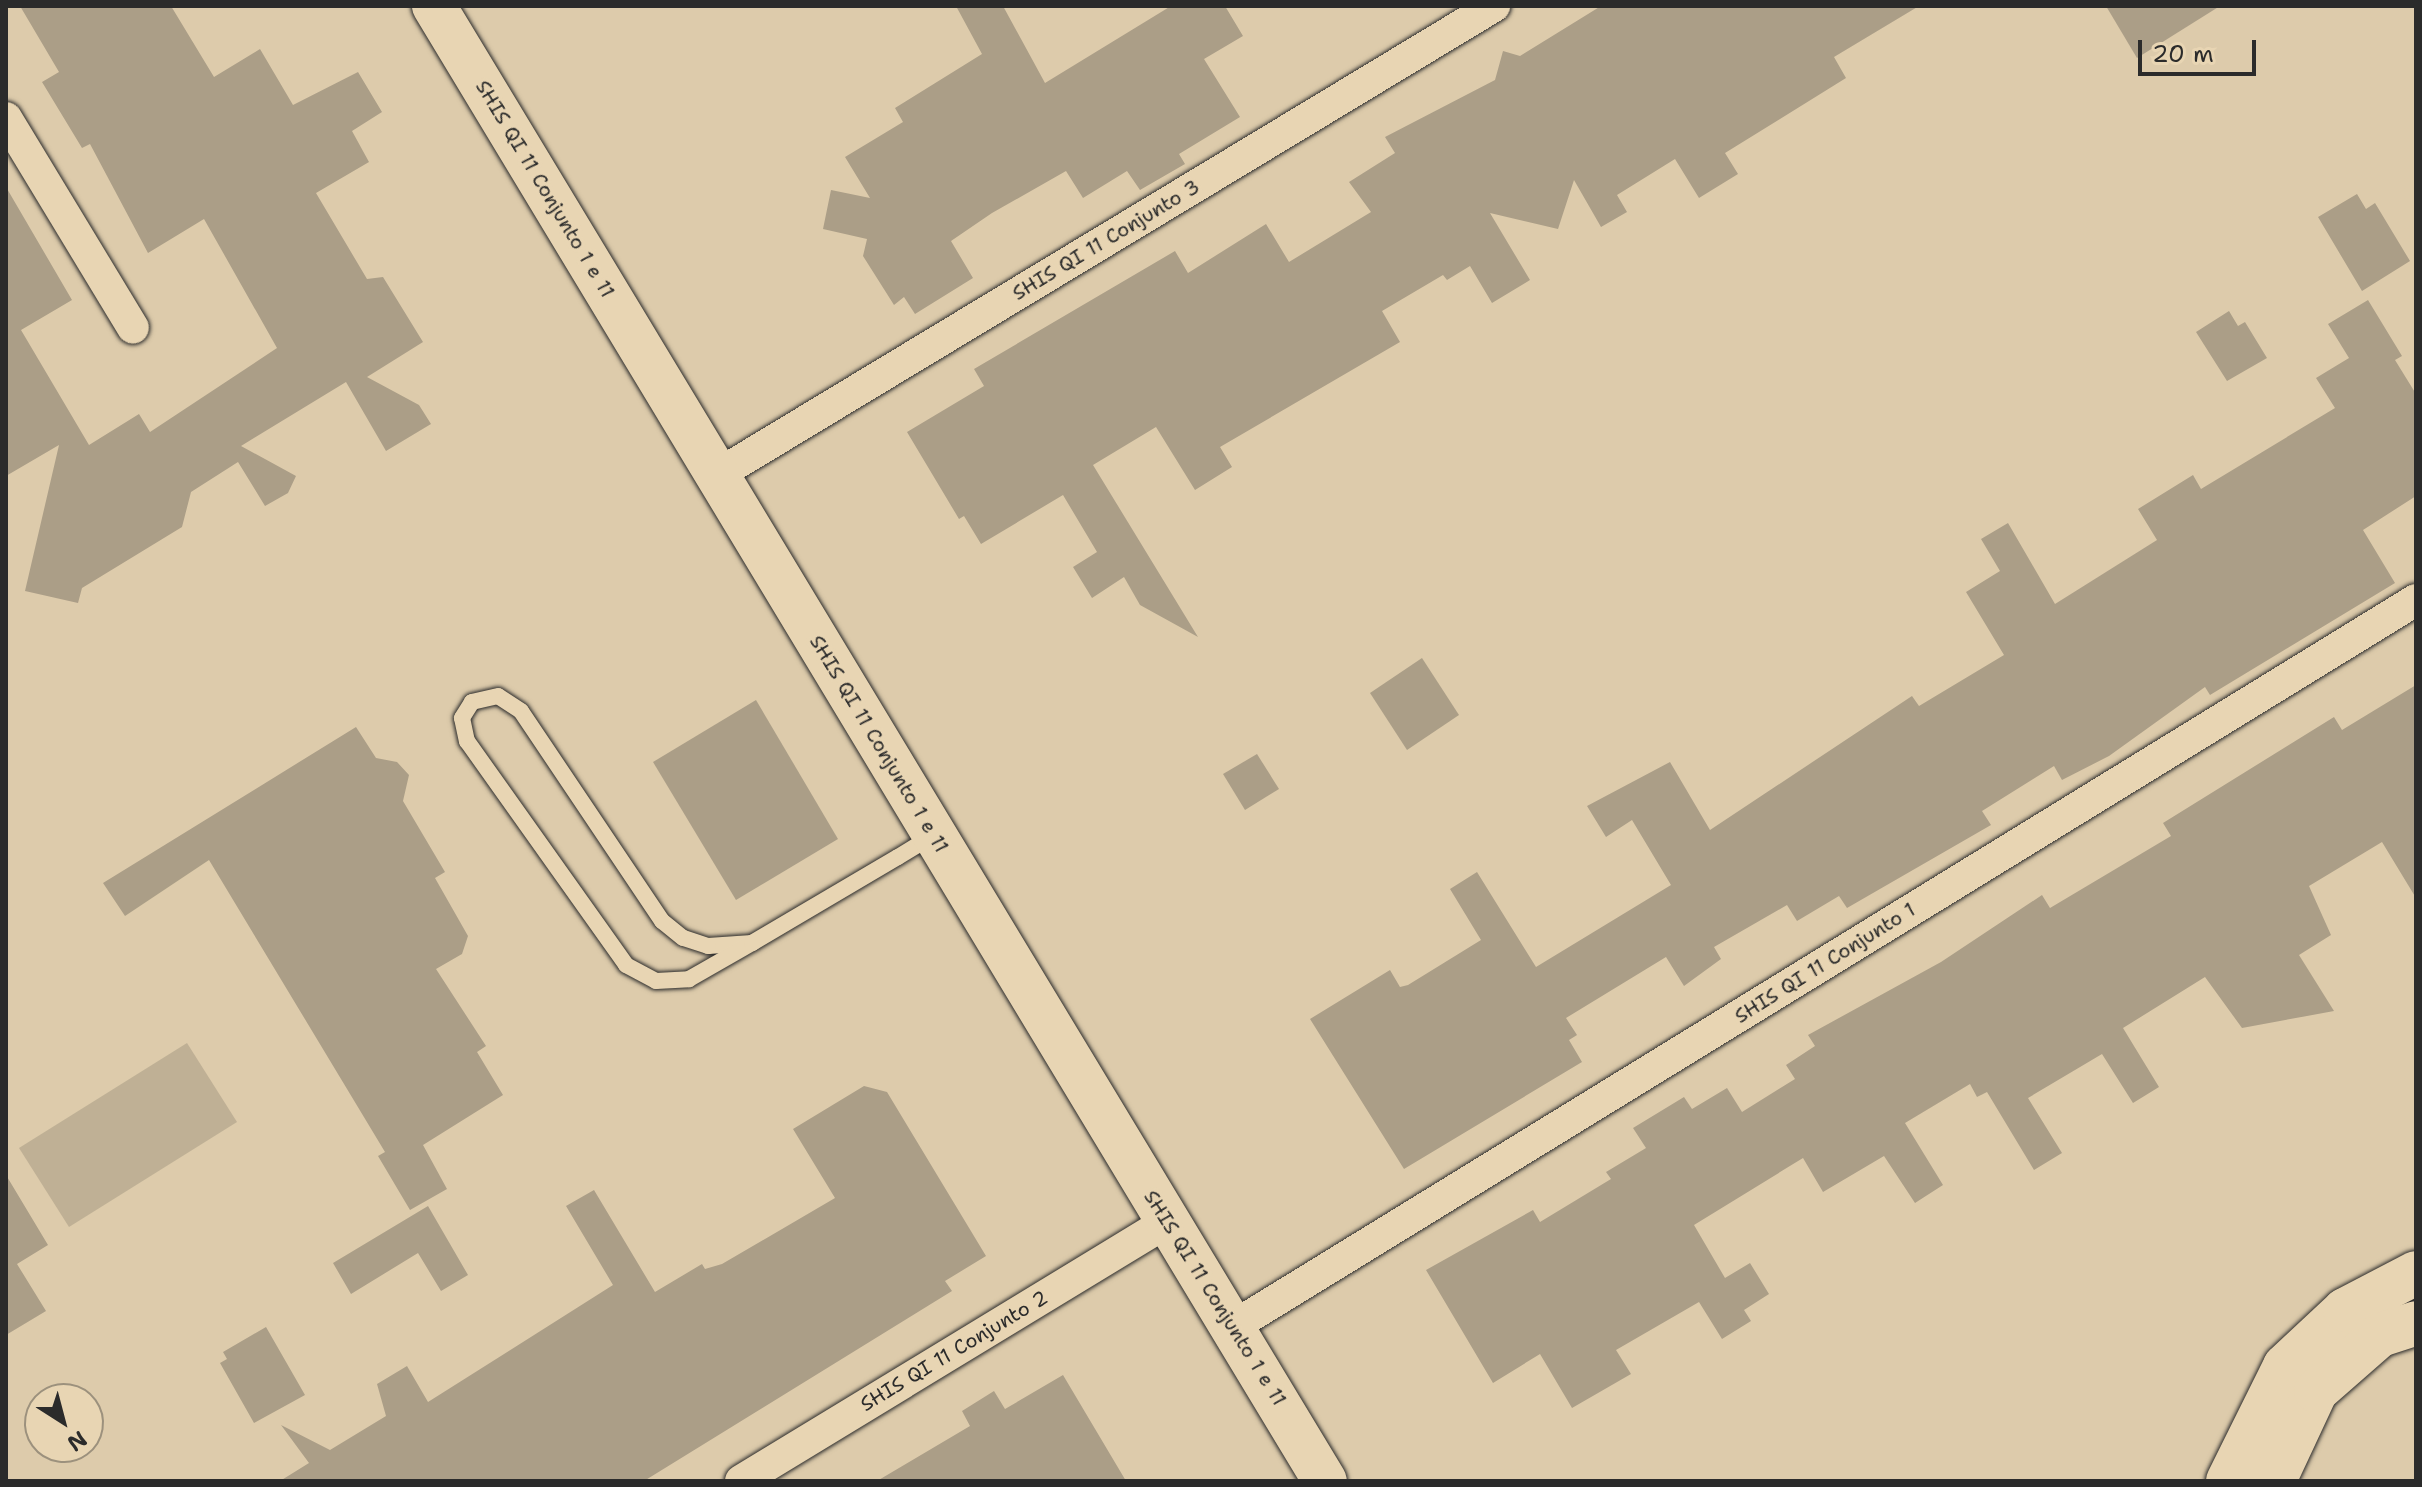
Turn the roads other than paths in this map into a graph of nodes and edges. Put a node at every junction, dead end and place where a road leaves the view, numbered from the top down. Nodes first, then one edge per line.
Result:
1 (434, 6) edge
2 (1494, 6) edge
3 (6, 118) edge
4 (133, 328) dead end
5 (717, 475) junction
6 (2416, 600) edge
7 (934, 835) junction
8 (752, 943) junction
9 (1167, 1222) junction
10 (2416, 1273) edge
11 (2416, 1323) edge
12 (1234, 1326) junction
13 (741, 1481) edge
14 (1325, 1481) edge
15 (2228, 1481) edge
16 (2274, 1481) edge

1 - 5 street, SHIS QI 11 Conjunto 1 e 11
2 - 5 street, SHIS QI 11 Conjunto 3
3 - 4 street
5 - 7 street, SHIS QI 11 Conjunto 1 e 11
6 - 12 street, SHIS QI 11 Conjunto 1
7 - 8 lane
7 - 9 street, SHIS QI 11 Conjunto 1 e 11
8 - 8 lane
9 - 12 street, SHIS QI 11 Conjunto 1 e 11
9 - 13 street, SHIS QI 11 Conjunto 2
10 - 15 street
11 - 16 street
12 - 14 street, SHIS QI 11 Conjunto 1 e 11

